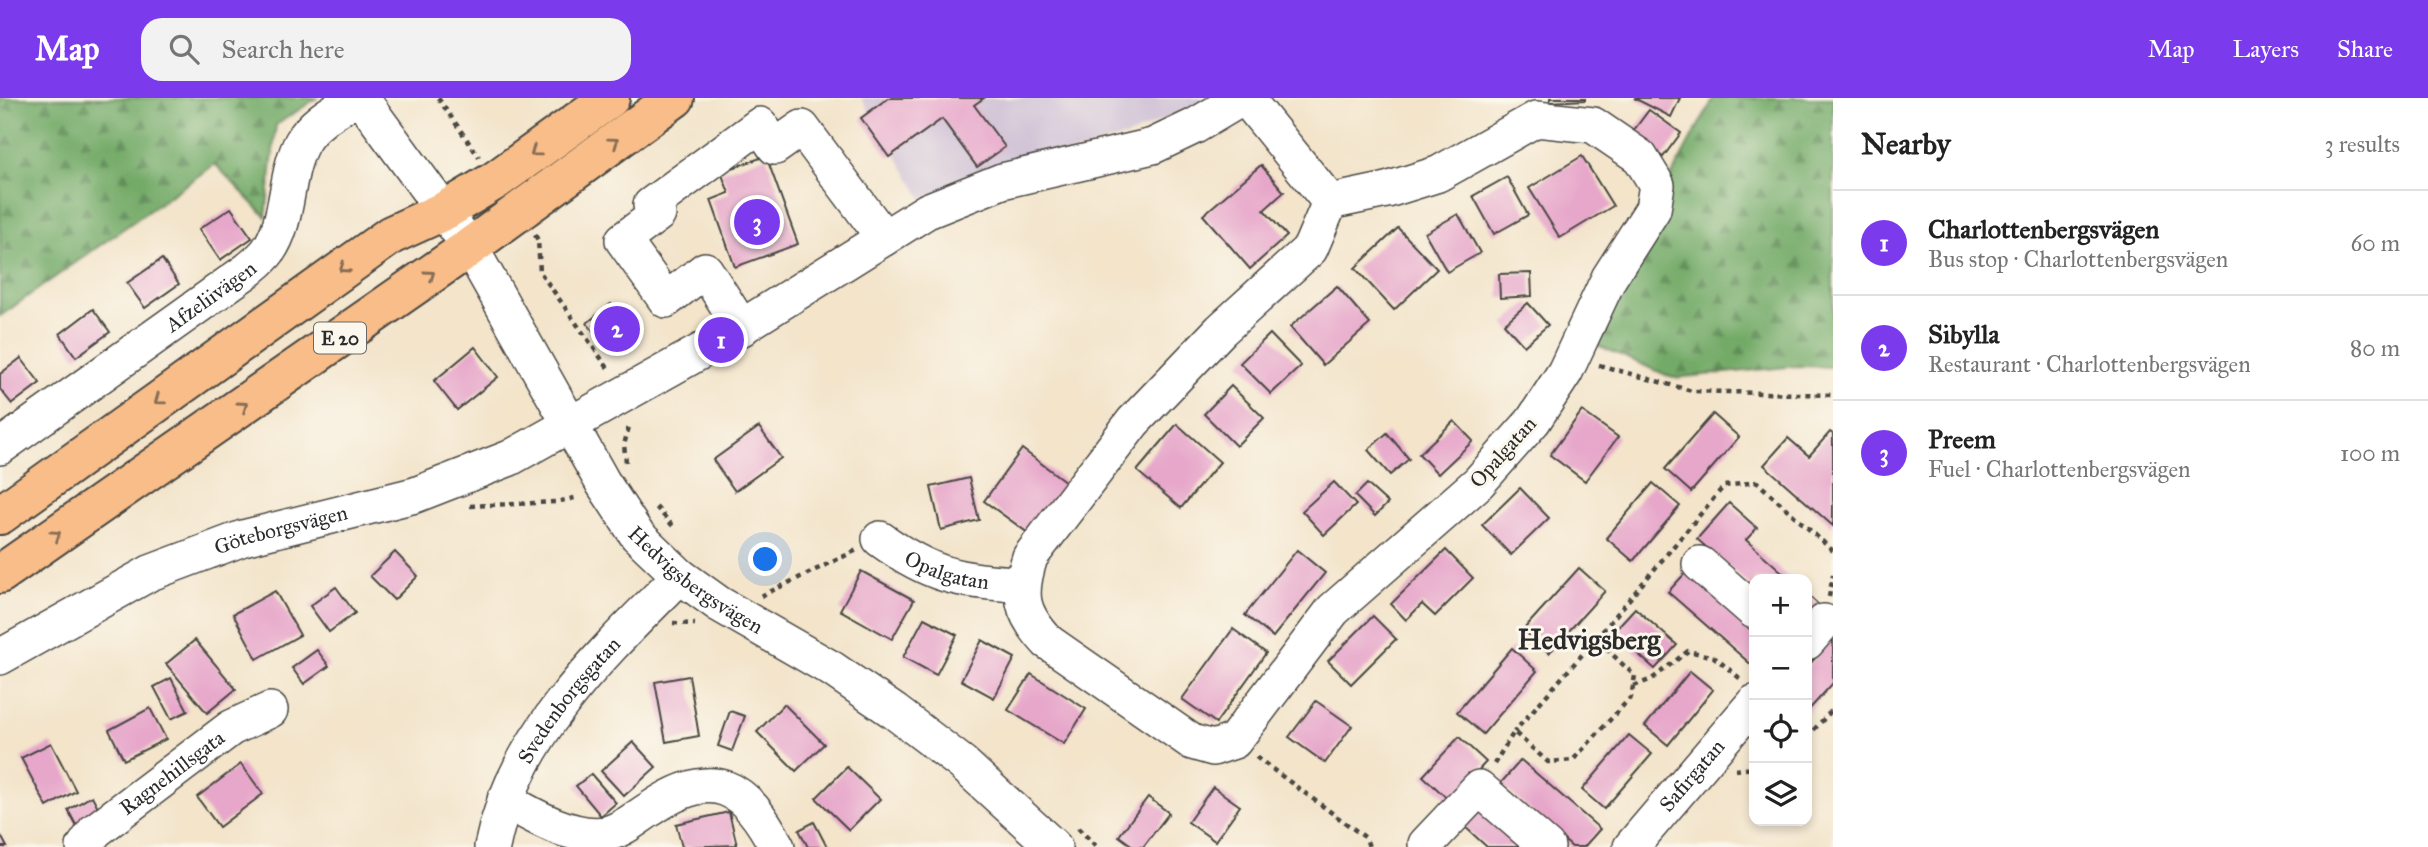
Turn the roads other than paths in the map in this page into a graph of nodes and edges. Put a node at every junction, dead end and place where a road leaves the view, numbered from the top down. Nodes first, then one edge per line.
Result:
1 (359, 98) edge
2 (610, 98) edge
3 (676, 98) edge
4 (1244, 98) edge
5 (1600, 112) edge
6 (1330, 202) junction
7 (446, 210) junction
8 (884, 238) junction
9 (470, 247) junction
10 (742, 328) junction
11 (569, 423) junction
12 (0, 447) edge
13 (0, 515) edge
14 (880, 539) road end
15 (1700, 564) dead end
16 (0, 574) edge
17 (680, 576) junction
18 (1022, 584) junction
19 (1749, 607) edge
20 (0, 657) edge
21 (1749, 694) edge
22 (270, 710) dead end
23 (505, 800) junction
24 (1426, 844) dead end
25 (84, 847) edge
26 (492, 847) edge
27 (777, 847) edge
28 (1054, 847) edge
29 (1548, 847) edge
30 (1631, 847) edge

1 - 7 street, Hedvigsbergsvägen
1 - 12 street, Afzeliivägen
2 -> 7 highway, E 20
9 -> 3 highway, E 20
4 - 6 street
4 - 8 street, Göteborgsvägen
5 - 6 street, Opalgatan
5 - 18 street, Opalgatan
6 - 18 street, Opalgatan
7 - 9 street, Hedvigsbergsvägen
7 -> 13 highway, E 20
8 - 10 street, Göteborgsvägen
8 - 10 street
9 - 11 street, Hedvigsbergsvägen
16 -> 9 highway, E 20
10 - 11 street, Göteborgsvägen
11 - 17 street, Hedvigsbergsvägen
11 - 20 street, Göteborgsvägen
14 - 18 street, Opalgatan
15 - 19 street
17 - 23 street, Svedenborgsgatan
17 - 28 street, Hedvigsbergsvägen
21 - 30 street, Safirgatan
22 - 25 street, Ragnehillsgata
23 - 26 street, Svedenborgsgatan
23 - 27 street
24 - 29 street

